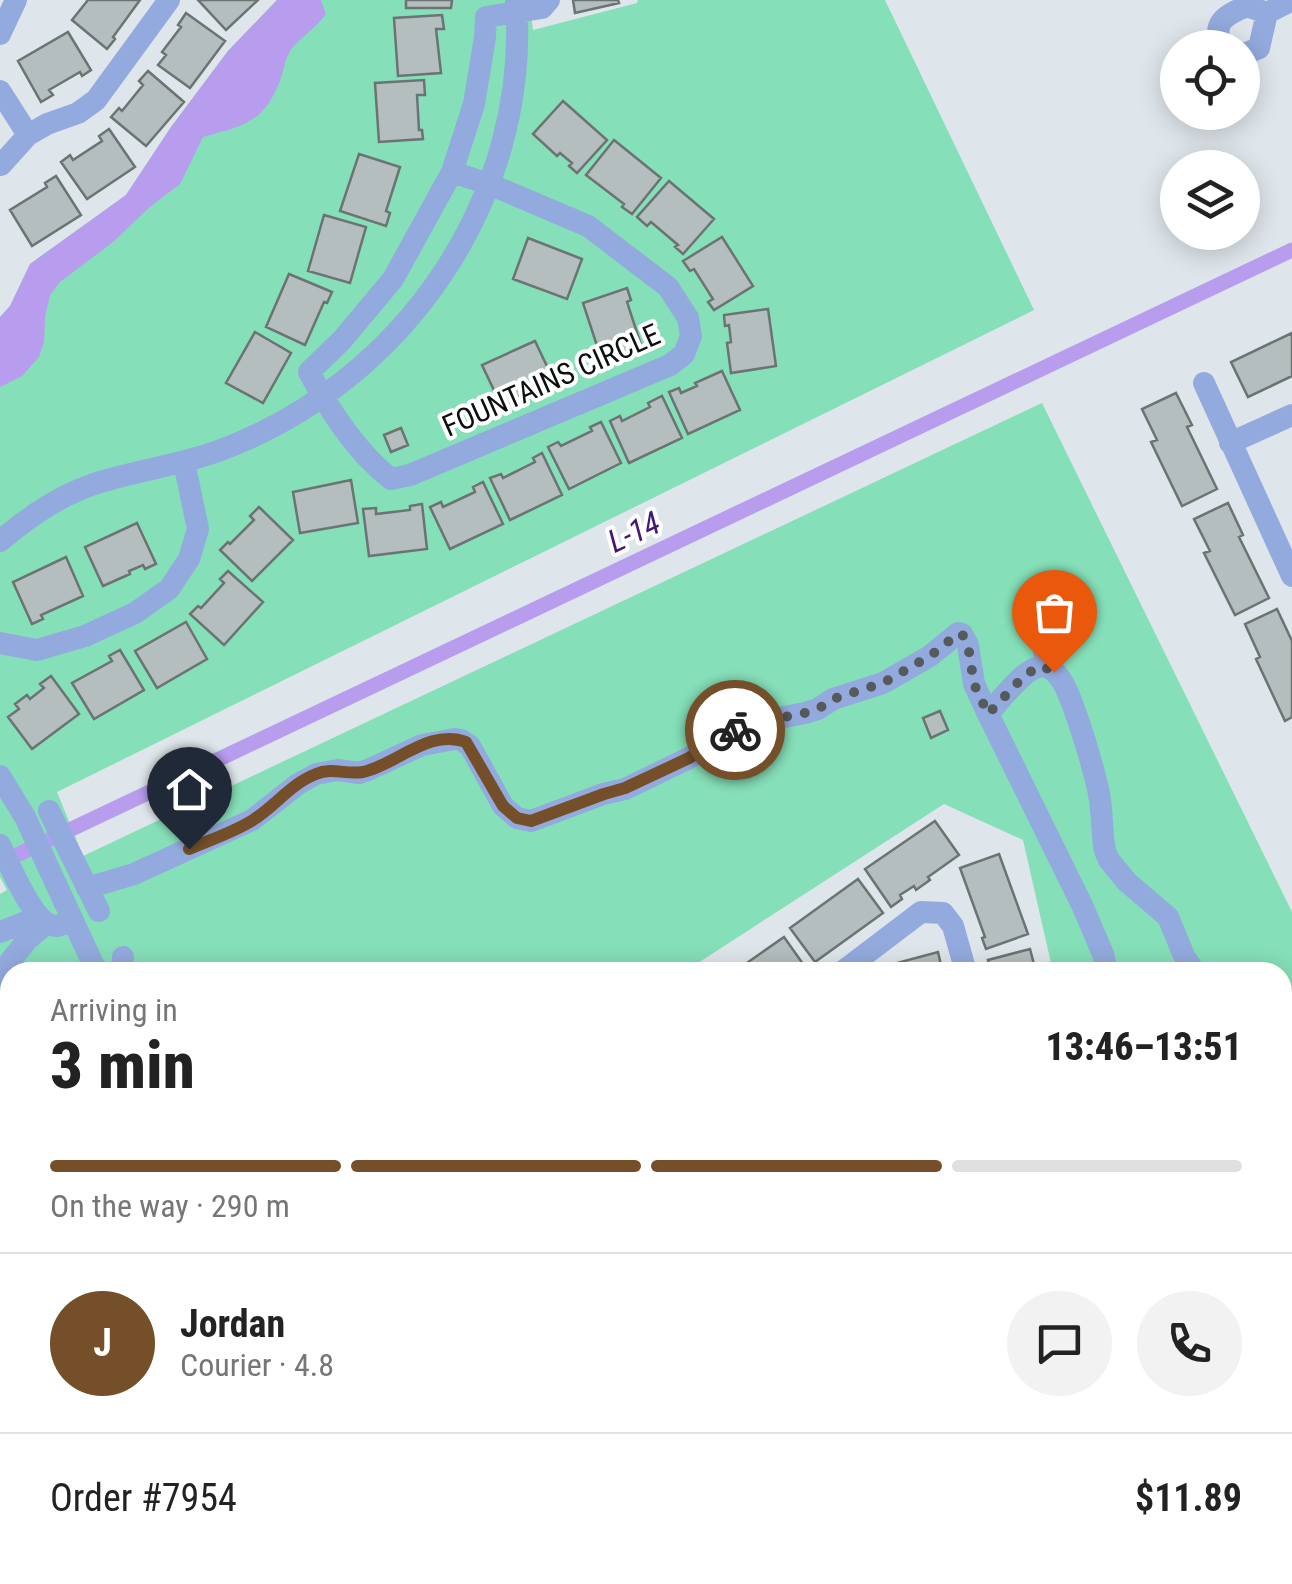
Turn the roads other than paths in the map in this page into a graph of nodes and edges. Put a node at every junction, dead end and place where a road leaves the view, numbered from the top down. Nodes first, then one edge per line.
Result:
1 (16, 0) edge
2 (169, 0) edge
3 (548, 0) edge
4 (1292, 0) edge
5 (516, 6) edge
6 (484, 8) edge
7 (1267, 12) junction
8 (1219, 30) edge
9 (0, 34) edge
10 (1260, 40) edge
11 (0, 90) edge
12 (28, 134) junction
13 (1, 165) edge
14 (452, 172) junction
15 (489, 184) junction
16 (1204, 383) dead end
17 (322, 397) junction
18 (1292, 415) edge
19 (1230, 443) junction
20 (184, 462) junction
21 (0, 541) edge
22 (1292, 576) edge
23 (1032, 618) dead end
24 (0, 643) edge
25 (1047, 667) junction
26 (988, 714) junction
27 (0, 776) edge
28 (49, 811) dead end
29 (0, 845) edge
30 (82, 878) junction
31 (99, 911) dead end
32 (43, 920) junction
33 (72, 920) junction
34 (0, 932) edge
35 (10, 962) edge
36 (92, 962) edge
37 (855, 962) edge
38 (963, 962) edge
39 (1105, 962) edge
40 (1187, 962) edge

1 - 9 street
2 - 12 street
3 - 5 street
4 - 7 street
5 - 6 street
5 - 15 street
6 - 14 street
7 - 8 street
7 - 10 street
11 - 12 street
12 - 13 street
14 - 15 street
14 - 17 street
15 - 17 street
15 - 17 street, FOUNTAINS CIRCLE
16 - 19 street
17 - 20 street
18 - 19 street
19 - 22 street
20 - 21 street
20 - 24 street
23 - 25 street
25 - 26 street
25 - 40 street
26 - 30 street
26 - 39 street
27 - 33 street
28 - 30 street
29 - 32 street
30 - 31 street
32 - 33 street
32 - 34 street
32 - 35 street
33 - 36 street
37 - 38 street

